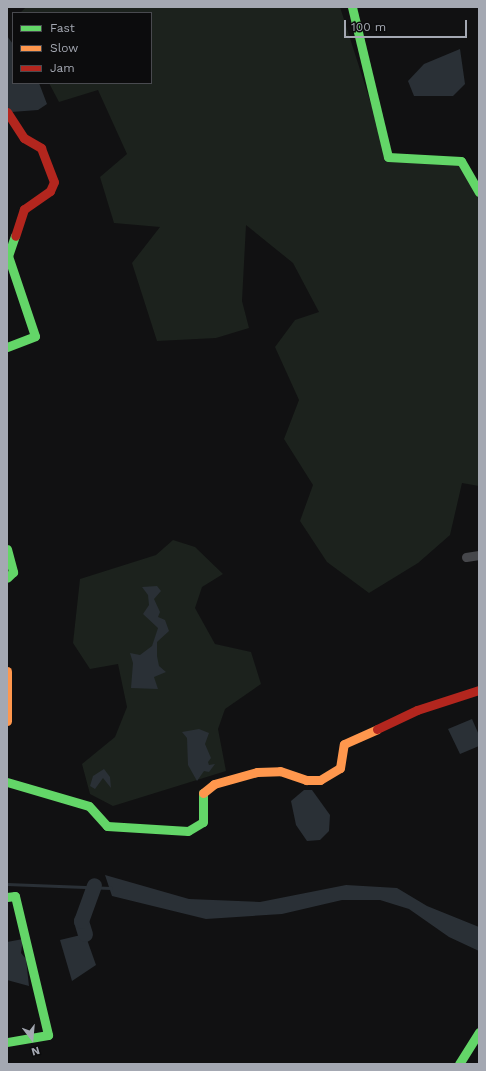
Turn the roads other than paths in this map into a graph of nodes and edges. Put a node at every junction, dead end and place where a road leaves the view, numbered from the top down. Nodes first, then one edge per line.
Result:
1 (352, 7) edge
2 (7, 112) edge
3 (479, 192) edge
4 (7, 347) edge
5 (7, 549) edge
6 (479, 555) edge
7 (466, 557) dead end
8 (7, 578) edge
9 (7, 671) edge
10 (479, 690) edge
11 (7, 721) edge
12 (7, 782) edge
13 (7, 897) edge
14 (479, 1032) edge
15 (7, 1042) edge
16 (459, 1064) edge

1 - 3 street
2 - 4 street
5 - 8 street
6 - 7 street
9 - 11 street
10 - 12 street
13 - 15 street
14 - 16 street

